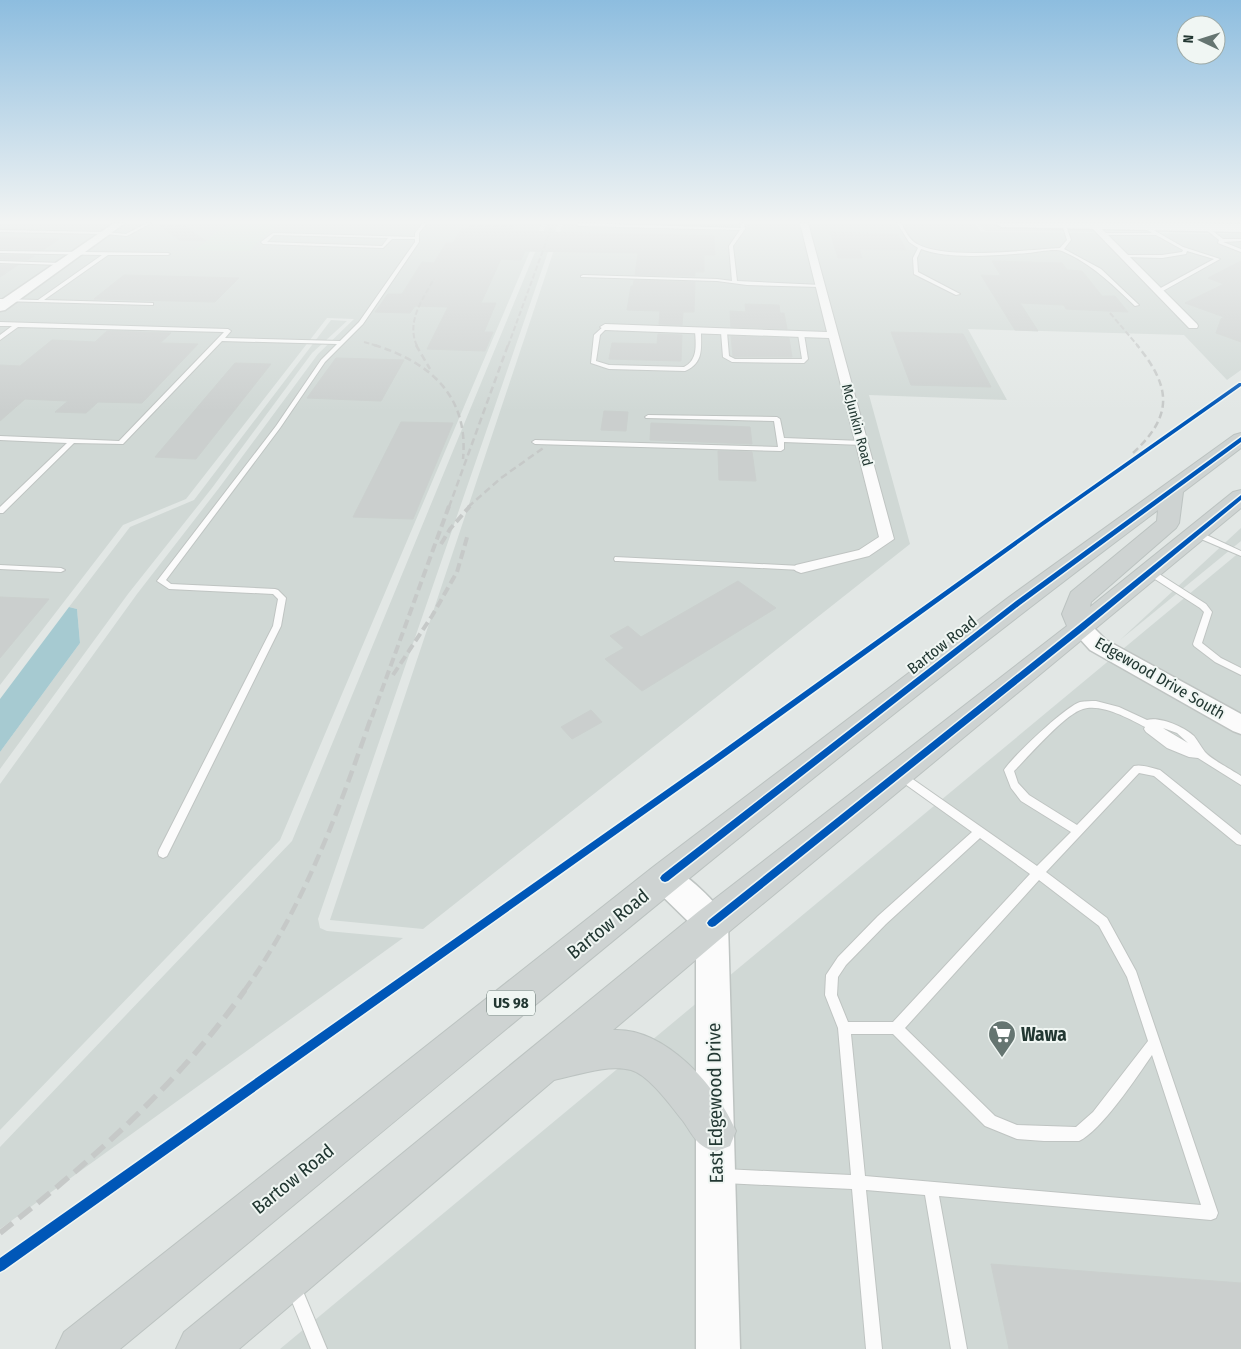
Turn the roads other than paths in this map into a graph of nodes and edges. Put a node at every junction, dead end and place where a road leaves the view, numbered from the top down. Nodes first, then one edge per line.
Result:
1 (27, 286) edge
2 (61, 286) edge
3 (387, 286) edge
4 (821, 286) edge
5 (942, 286) edge
6 (1117, 286) edge
7 (1154, 286) edge
8 (1168, 286) edge
9 (1159, 291) junction
10 (958, 294) dead end
11 (5, 300) edge
12 (40, 301) junction
13 (151, 304) dead end
14 (1137, 304) dead end
15 (0, 307) edge
16 (0, 324) edge
17 (17, 325) junction
18 (1193, 326) dead end
19 (605, 328) joint
20 (698, 331) junction
21 (724, 332) junction
22 (801, 334) junction
23 (834, 335) junction
24 (0, 338) edge
25 (220, 340) junction
26 (341, 343) junction
27 (648, 417) dead end
28 (0, 438) edge
29 (1241, 439) edge
30 (781, 440) junction
31 (72, 441) junction
32 (535, 442) dead end
33 (862, 443) junction
34 (1172, 490) junction
35 (1241, 497) edge
36 (0, 511) edge
37 (1197, 534) junction
38 (1241, 554) edge
39 (618, 559) dead end
40 (0, 568) edge
41 (801, 568) joint
42 (62, 570) dead end
43 (1150, 572) junction
44 (1081, 628) junction
45 (1241, 672) edge
46 (1140, 720) junction
47 (1241, 725) edge
48 (1202, 756) junction
49 (898, 774) junction
50 (1241, 781) edge
51 (1078, 830) junction
52 (980, 832) junction
53 (1241, 841) edge
54 (163, 853) dead end
55 (1038, 873) junction
56 (665, 878) junction
57 (712, 923) junction
58 (844, 1028) junction
59 (896, 1028) junction
60 (1154, 1043) junction
61 (546, 1061) junction
62 (715, 1131) junction
63 (716, 1176) junction
64 (858, 1182) junction
65 (931, 1188) junction
66 (290, 1275) junction
67 (96, 1344) edge
68 (201, 1349) edge
69 (318, 1349) edge
70 (718, 1349) edge
71 (874, 1349) edge
72 (958, 1349) edge

1 - 11 street
2 - 12 lane
3 - 26 lane
4 - 23 street, McJunkin Road
5 - 10 lane
6 - 14 lane
7 - 9 street
8 - 9 lane
9 - 18 street
11 - 12 lane
11 - 15 street
12 - 13 lane
16 - 17 lane
17 - 24 lane
17 - 25 lane
19 - 20 street
19 - 20 lane
20 - 21 street
21 - 22 street
21 - 22 lane
22 - 23 street
23 - 33 street, McJunkin Road
25 - 26 lane
25 - 31 lane
26 - 54 lane
27 - 30 lane
28 - 31 lane
29 - 34 main road, Bartow Road / US 98
30 - 32 lane
30 - 33 lane
31 - 36 lane
33 - 41 street, McJunkin Road
34 - 44 main road
34 - 56 main road, Bartow Road / US 98
35 - 37 main road
37 - 38 lane
37 - 43 main road
39 - 41 lane
40 - 42 lane
43 - 44 main road
43 - 45 lane
44 - 47 street, Edgewood Drive South
44 - 49 main road
46 - 48 lane
46 - 48 lane
46 - 51 lane
48 - 50 lane
49 - 52 lane
49 - 57 main road
51 - 53 lane
51 - 55 lane
52 - 55 lane
52 - 58 lane
55 - 59 lane
55 - 60 lane
56 - 57 main road
56 - 67 main road, Bartow Road / US 98
57 - 61 main road
57 - 62 main road, East Edgewood Drive
58 - 59 lane
58 - 64 lane
59 - 60 lane
60 - 65 lane
61 - 62 main road
61 - 66 main road
62 - 63 main road, East Edgewood Drive
63 - 64 lane
63 - 70 main road, East Edgewood Drive
64 - 65 lane
64 - 71 lane
65 - 72 lane
66 - 68 main road
66 - 69 lane

